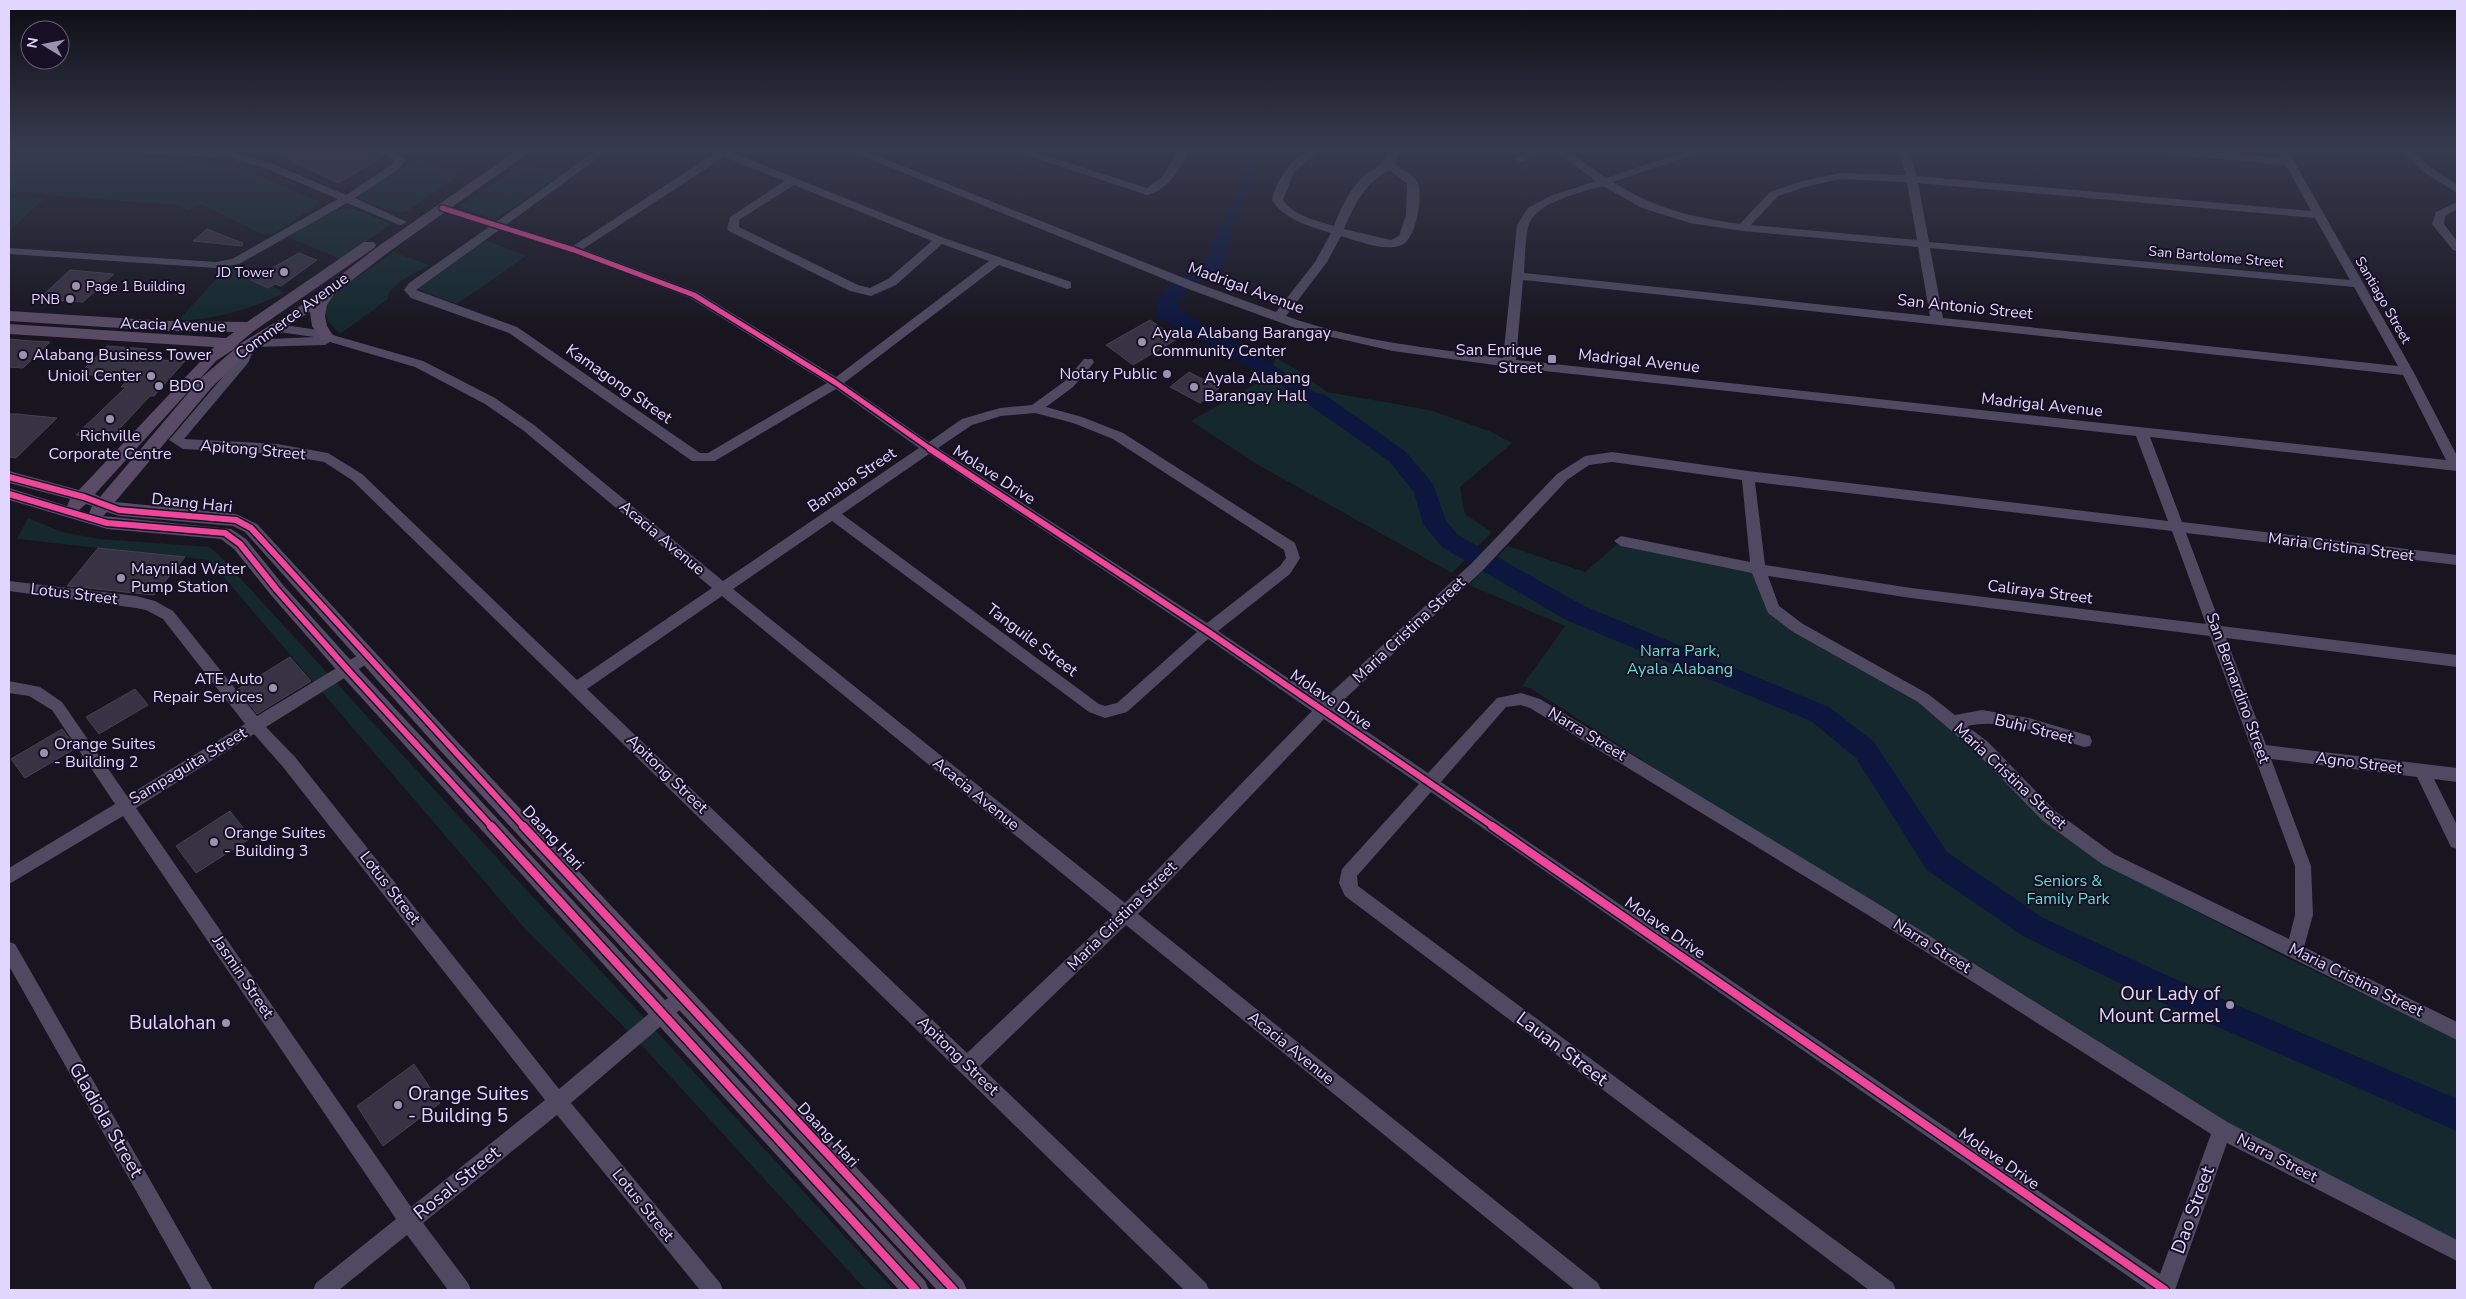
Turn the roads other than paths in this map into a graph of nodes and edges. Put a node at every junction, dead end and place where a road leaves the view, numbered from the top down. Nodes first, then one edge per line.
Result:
1 (329, 210) edge
2 (369, 210) edge
3 (420, 210) edge
4 (440, 210) edge
5 (447, 210) edge
6 (520, 210) edge
7 (636, 210) edge
8 (749, 210) edge
9 (867, 210) edge
10 (1003, 210) edge
11 (1284, 210) edge
12 (1348, 210) edge
13 (1412, 210) edge
14 (1533, 210) edge
15 (1656, 210) edge
16 (1760, 210) edge
17 (1917, 210) edge
18 (2257, 210) edge
19 (2315, 210) edge
20 (2448, 210) edge
21 (2318, 215) junction
22 (401, 222) junction
23 (498, 225) junction
24 (1743, 228) junction
25 (1338, 231) junction
26 (940, 240) junction
27 (1922, 245) junction
28 (2457, 248) edge
29 (574, 250) junction
30 (9, 251) edge
31 (22, 252) junction
32 (9, 259) edge
33 (998, 260) junction
34 (1519, 276) junction
35 (2357, 284) junction
36 (1067, 286) dead end
37 (330, 290) junction
38 (9, 316) edge
39 (1280, 317) junction
40 (1937, 320) junction
41 (276, 328) junction
42 (9, 329) edge
43 (250, 335) junction
44 (331, 339) junction
45 (228, 343) junction
46 (1088, 362) dead end
47 (1509, 363) junction
48 (2407, 371) junction
49 (836, 383) junction
50 (1035, 410) junction
51 (2142, 433) junction
52 (930, 449) junction
53 (2457, 466) edge
54 (1748, 476) junction
55 (9, 477) edge
56 (9, 494) edge
57 (84, 496) junction
58 (105, 504) junction
59 (67, 513) junction
60 (834, 515) junction
61 (89, 519) junction
62 (2176, 528) junction
63 (1621, 541) dead end
64 (2457, 560) edge
65 (1758, 569) junction
66 (9, 586) edge
67 (724, 590) junction
68 (1207, 631) junction
69 (2217, 632) junction
70 (368, 656) junction
71 (2457, 661) edge
72 (347, 669) junction
73 (9, 687) edge
74 (577, 688) junction
75 (1322, 711) junction
76 (1954, 722) junction
77 (256, 726) junction
78 (2084, 741) dead end
79 (2261, 751) junction
80 (2422, 770) junction
81 (2457, 775) edge
82 (1430, 783) junction
83 (125, 804) junction
84 (2457, 842) edge
85 (9, 877) edge
86 (1125, 915) junction
87 (2295, 949) junction
88 (9, 950) edge
89 (682, 998) junction
90 (663, 1014) junction
91 (2457, 1030) edge
92 (968, 1065) junction
93 (558, 1102) junction
94 (2222, 1130) junction
95 (409, 1221) junction
96 (2457, 1251) edge
97 (203, 1290) edge
98 (323, 1290) edge
99 (461, 1290) edge
100 (713, 1290) edge
101 (916, 1290) edge
102 (954, 1290) edge
103 (1199, 1290) edge
104 (1592, 1290) edge
105 (1886, 1290) edge
106 (2164, 1290) edge

1 - 31 street
2 - 22 street
3 - 22 main road, Commerce Avenue
4 - 37 main road, Commerce Avenue
5 - 23 street, Molave Drive
6 - 23 street, Kamagong Street
7 - 29 street
8 - 26 street
9 - 26 street
10 - 39 street, Madrigal Avenue
11 - 25 street
12 - 25 street
13 - 25 street
14 - 34 street
15 - 24 street, San Bartolome Street
16 - 24 street
17 - 27 street
18 - 21 street
19 - 21 street, Santiago Street
20 - 28 street
21 - 35 street, Santiago Street
22 - 43 main road, Commerce Avenue
23 - 29 street, Molave Drive
23 - 49 street, Kamagong Street
24 - 27 street, San Bartolome Street
25 - 39 street
26 - 33 street
27 - 35 street, San Bartolome Street
27 - 40 street
29 - 49 street, Molave Drive
30 - 31 street
31 - 32 street
33 - 36 street
33 - 49 street, Kamagong Street
34 - 40 street, San Antonio Street
34 - 47 street
35 - 48 street, Santiago Street
37 - 41 main road, Commerce Avenue
37 - 44 main road
38 - 43 main road, Acacia Avenue
39 - 47 street, Madrigal Avenue
40 - 48 street, San Antonio Street
41 - 43 main road, Commerce Avenue
41 - 44 street, Acacia Avenue
42 - 45 main road, Acacia Avenue
43 - 44 street, Acacia Avenue
43 - 45 main road, Acacia Avenue
43 - 58 main road, Commerce Avenue
43 - 74 street, Apitong Street
44 - 67 street, Acacia Avenue
45 - 57 main road, Commerce Avenue
46 - 50 street
47 - 51 street, Madrigal Avenue
48 - 53 street, Santiago Street
49 - 52 street, Molave Drive
50 - 52 street, Banaba Street
50 - 68 street, Banaba Street
51 - 53 street, Madrigal Avenue
51 - 62 street, San Bernardino Street
52 - 60 street, Banaba Street
52 - 68 street, Molave Drive
54 - 62 street, Maria Cristina Street
54 - 65 street, Maria Cristina Street
54 - 75 street, Maria Cristina Street
55 - 57 main road, Daang Hari
56 - 59 main road, Daang Hari
57 - 58 main road, Daang Hari
57 - 59 main road, Commerce Avenue
58 - 61 main road, Commerce Avenue
58 - 70 main road, Daang Hari
59 - 61 main road, Daang Hari
60 - 67 street, Banaba Street
60 - 68 street, Tanguile Street
61 - 72 main road, Daang Hari
62 - 64 street, Maria Cristina Street
62 - 69 street, San Bernardino Street
63 - 65 street, Caliraya Street
65 - 69 street, Caliraya Street
65 - 76 street, Maria Cristina Street
66 - 77 street, Lotus Street
67 - 74 street, Banaba Street
67 - 86 street, Acacia Avenue
68 - 75 street, Molave Drive
69 - 71 street, Caliraya Street
69 - 79 street, San Bernardino Street
70 - 72 street, Sampaguita Street
70 - 89 main road, Daang Hari
72 - 77 street, Sampaguita Street
72 - 90 main road, Daang Hari
73 - 83 street, Jasmin Street
74 - 92 street, Apitong Street
75 - 82 street, Molave Drive
75 - 86 street, Maria Cristina Street
76 - 78 street, Buhi Street
76 - 87 street, Maria Cristina Street
77 - 83 street, Sampaguita Street
77 - 93 street, Lotus Street
79 - 80 street, Agno Street
79 - 87 street, San Bernardino Street
80 - 81 street, Agno Street
80 - 84 street
82 - 94 street, Narra Street
82 - 105 street, Lauan Street
82 - 106 street, Molave Drive
83 - 85 street, Sampaguita Street
83 - 95 street, Jasmin Street
86 - 92 street, Maria Cristina Street
86 - 104 street, Acacia Avenue
87 - 91 street, Maria Cristina Street
88 - 97 street, Gladiola Street
89 - 90 street, Rosal Street
89 - 102 main road, Daang Hari
90 - 93 street, Rosal Street
90 - 101 main road, Daang Hari
92 - 103 street, Apitong Street
93 - 95 street, Rosal Street
93 - 100 street, Lotus Street
94 - 96 street, Narra Street
94 - 106 street, Dao Street
95 - 98 street, Rosal Street
95 - 99 street, Jasmin Street

